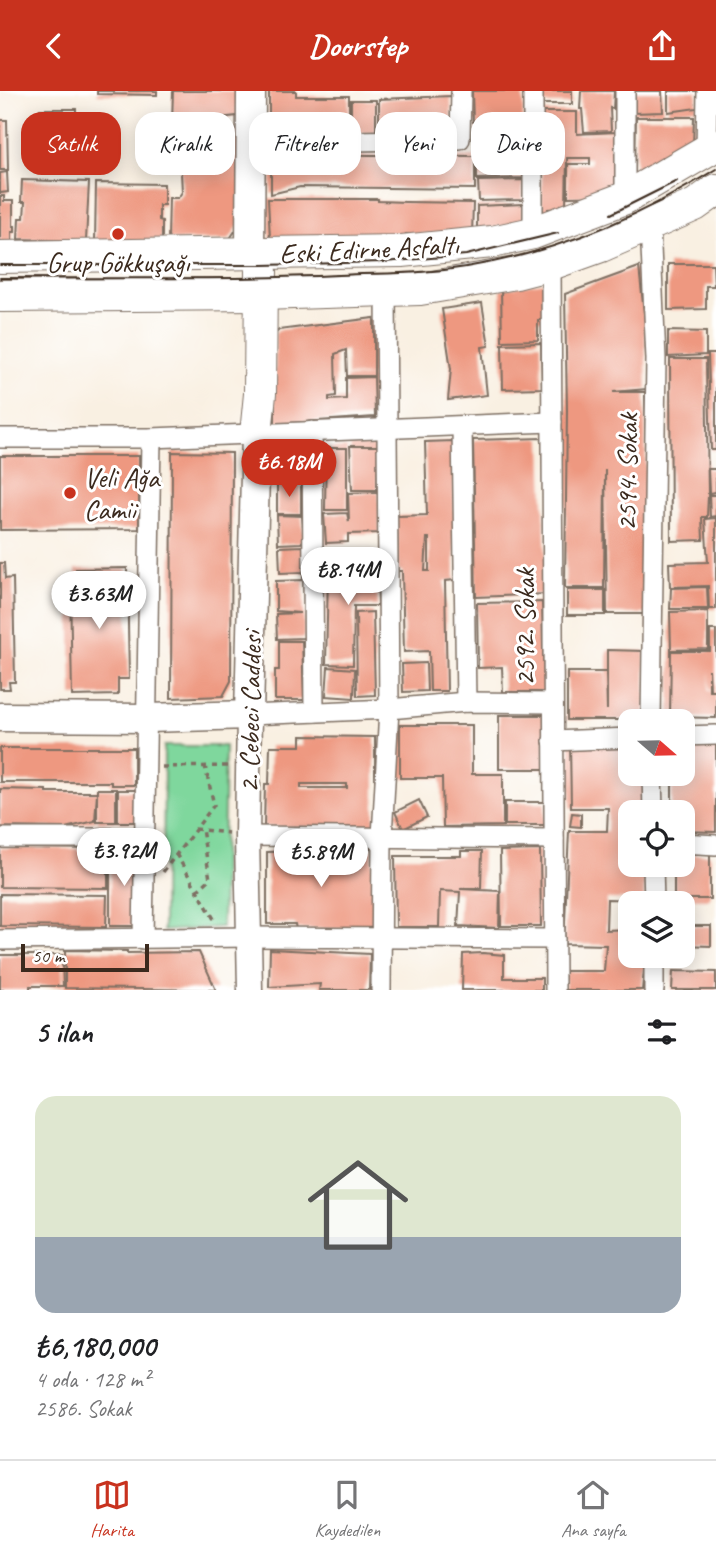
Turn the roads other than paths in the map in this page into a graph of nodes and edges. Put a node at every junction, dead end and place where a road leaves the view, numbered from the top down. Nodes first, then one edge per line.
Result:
1 (251, 91) edge
2 (461, 91) edge
3 (533, 91) edge
4 (625, 91) edge
5 (707, 91) edge
6 (251, 112) edge
7 (361, 141) edge
8 (711, 149) edge
9 (252, 175) edge
10 (716, 190) edge
11 (625, 198) junction
12 (650, 225) junction
13 (533, 233) junction
14 (256, 254) junction
15 (0, 257) edge
16 (551, 264) junction
17 (386, 290) junction
18 (254, 294) junction
19 (0, 296) edge
20 (552, 422) junction
21 (462, 426) junction
22 (386, 429) junction
23 (312, 431) junction
24 (256, 434) junction
25 (0, 437) edge
26 (151, 438) junction
27 (466, 702) junction
28 (552, 703) junction
29 (388, 709) junction
30 (651, 709) edge
31 (314, 712) junction
32 (249, 715) junction
33 (0, 717) edge
34 (148, 718) junction
35 (695, 736) edge
36 (716, 736) edge
37 (618, 738) edge
38 (553, 741) junction
39 (247, 836) junction
40 (382, 837) junction
41 (0, 838) edge
42 (145, 838) junction
43 (554, 839) junction
44 (695, 844) edge
45 (716, 845) edge
46 (238, 938) junction
47 (382, 938) junction
48 (144, 939) junction
49 (555, 939) junction
50 (0, 940) edge
51 (654, 968) edge
52 (250, 990) edge
53 (381, 990) edge
54 (555, 990) edge
55 (654, 990) edge

1 - 6 main road
2 - 7 street
3 - 13 street
4 - 11 street
5 - 8 street
8 - 11 main road, Eski Edirne Asfaltı
9 - 14 main road
10 - 12 main road, Eski Edirne Asfaltı
11 - 13 main road, Eski Edirne Asfaltı
12 - 16 main road, Eski Edirne Asfaltı
12 - 30 street, 2594. Sokak
13 - 14 main road, Eski Edirne Asfaltı
14 - 15 main road, Eski Edirne Asfaltı
14 - 18 main road
16 - 17 main road, Eski Edirne Asfaltı
16 - 20 street, 2592. Sokak
17 - 18 main road, Eski Edirne Asfaltı
17 - 22 street
18 - 19 main road, Eski Edirne Asfaltı
18 - 24 main road
20 - 21 street
20 - 28 street, 2592. Sokak
21 - 22 street
21 - 27 street
22 - 23 street
22 - 29 street
23 - 24 street
23 - 31 street
24 - 26 street
24 - 32 main road, 2. Cebeci Caddesi
25 - 26 street
26 - 34 street
27 - 28 street
27 - 29 street
28 - 38 street, 2592. Sokak
29 - 31 street
29 - 40 street
31 - 32 street
32 - 34 main road
32 - 39 street, 2. Cebeci Caddesi
33 - 34 main road
34 - 42 street
35 - 36 street
37 - 38 street
38 - 43 street, 2592. Sokak
39 - 40 street
39 - 46 street, 2. Cebeci Caddesi
40 - 43 street
40 - 47 street
41 - 42 street
42 - 48 street
43 - 49 street, 2592. Sokak
44 - 45 street
46 - 47 street
46 - 48 street
46 - 52 street, 2. Cebeci Caddesi
47 - 49 street
47 - 53 street
48 - 50 street
49 - 54 street, 2592. Sokak
51 - 55 street

